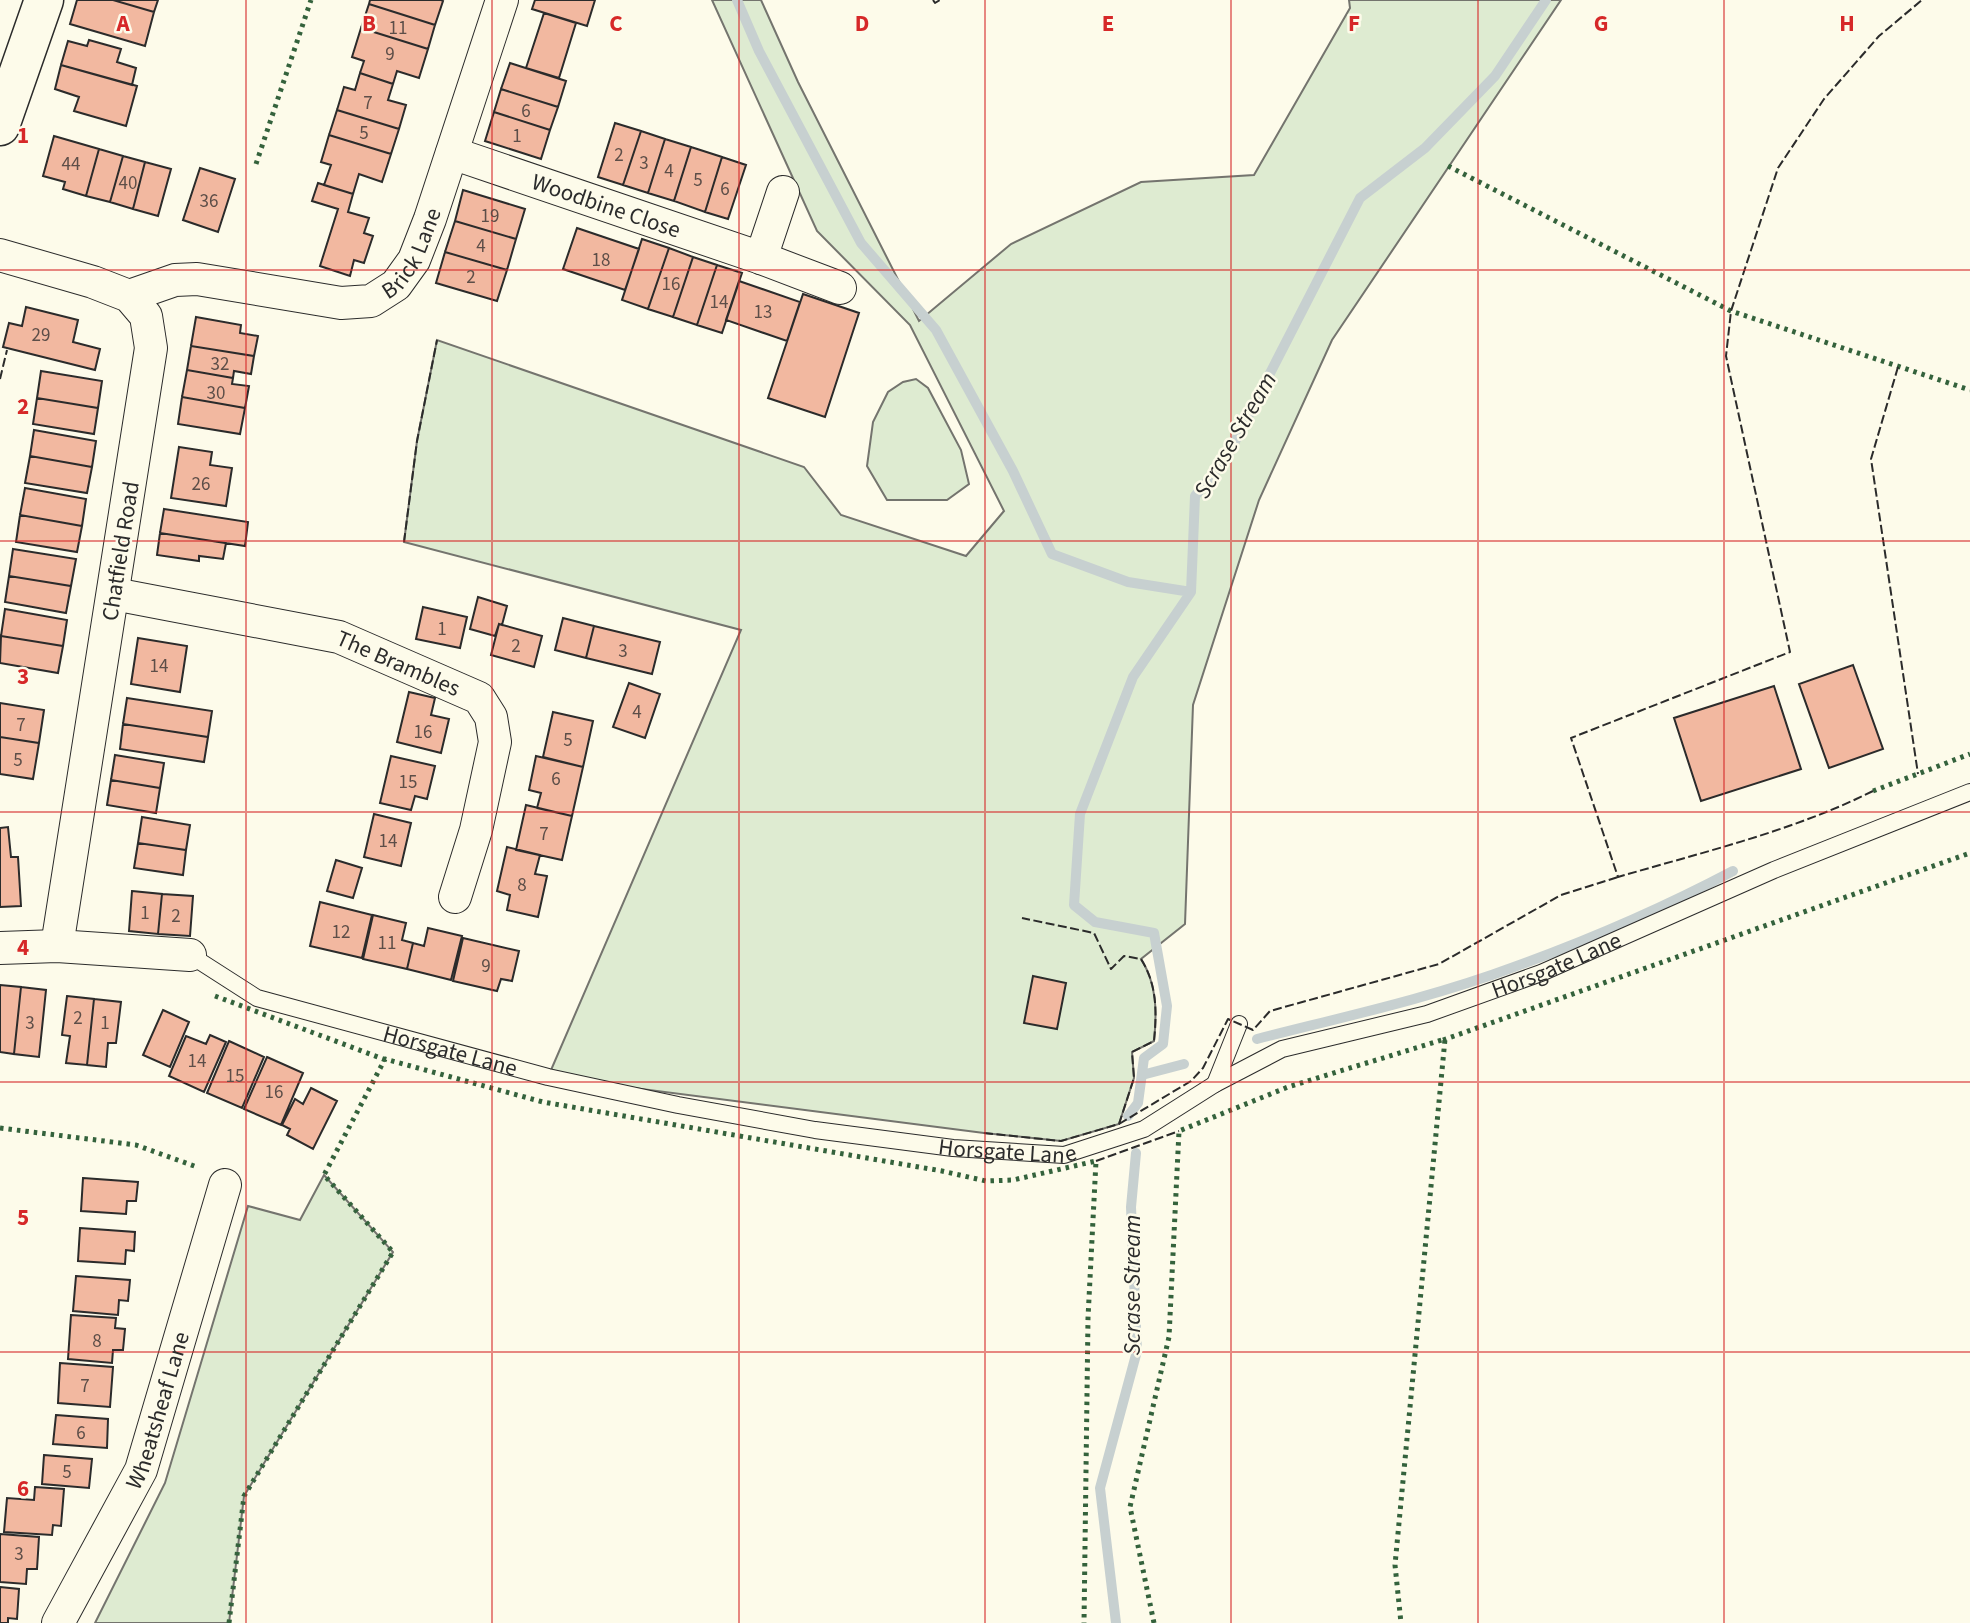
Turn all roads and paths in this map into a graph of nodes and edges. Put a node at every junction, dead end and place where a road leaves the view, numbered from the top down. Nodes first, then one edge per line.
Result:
1 (44, 0) edge
2 (502, 0) edge
3 (0, 126) edge
4 (452, 153) junction
5 (783, 192) dead end
6 (0, 255) edge
7 (761, 258) junction
8 (840, 288) dead end
9 (129, 296) junction
10 (114, 594) junction
11 (1970, 792) edge
12 (455, 897) dead end
13 (57, 946) junction
14 (0, 948) edge
15 (190, 955) joint
16 (1239, 1024) dead end
17 (1215, 1084) junction
18 (225, 1185) dead end
19 (58, 1623) edge

1 - 3 main road
2 - 4 street, Brick Lane
4 - 7 street, Woodbine Close
4 - 9 street, Brick Lane
5 - 7 street
6 - 9 street
7 - 8 street, Woodbine Close
9 - 10 street, Chatfield Road
10 - 12 street, The Brambles
10 - 13 street, Chatfield Road
11 - 17 lane, Horsgate Lane
13 - 14 street, Horsgate Lane
13 - 15 street, Horsgate Lane
15 - 17 lane, Horsgate Lane
16 - 17 lane
18 - 19 street, Wheatsheaf Lane

